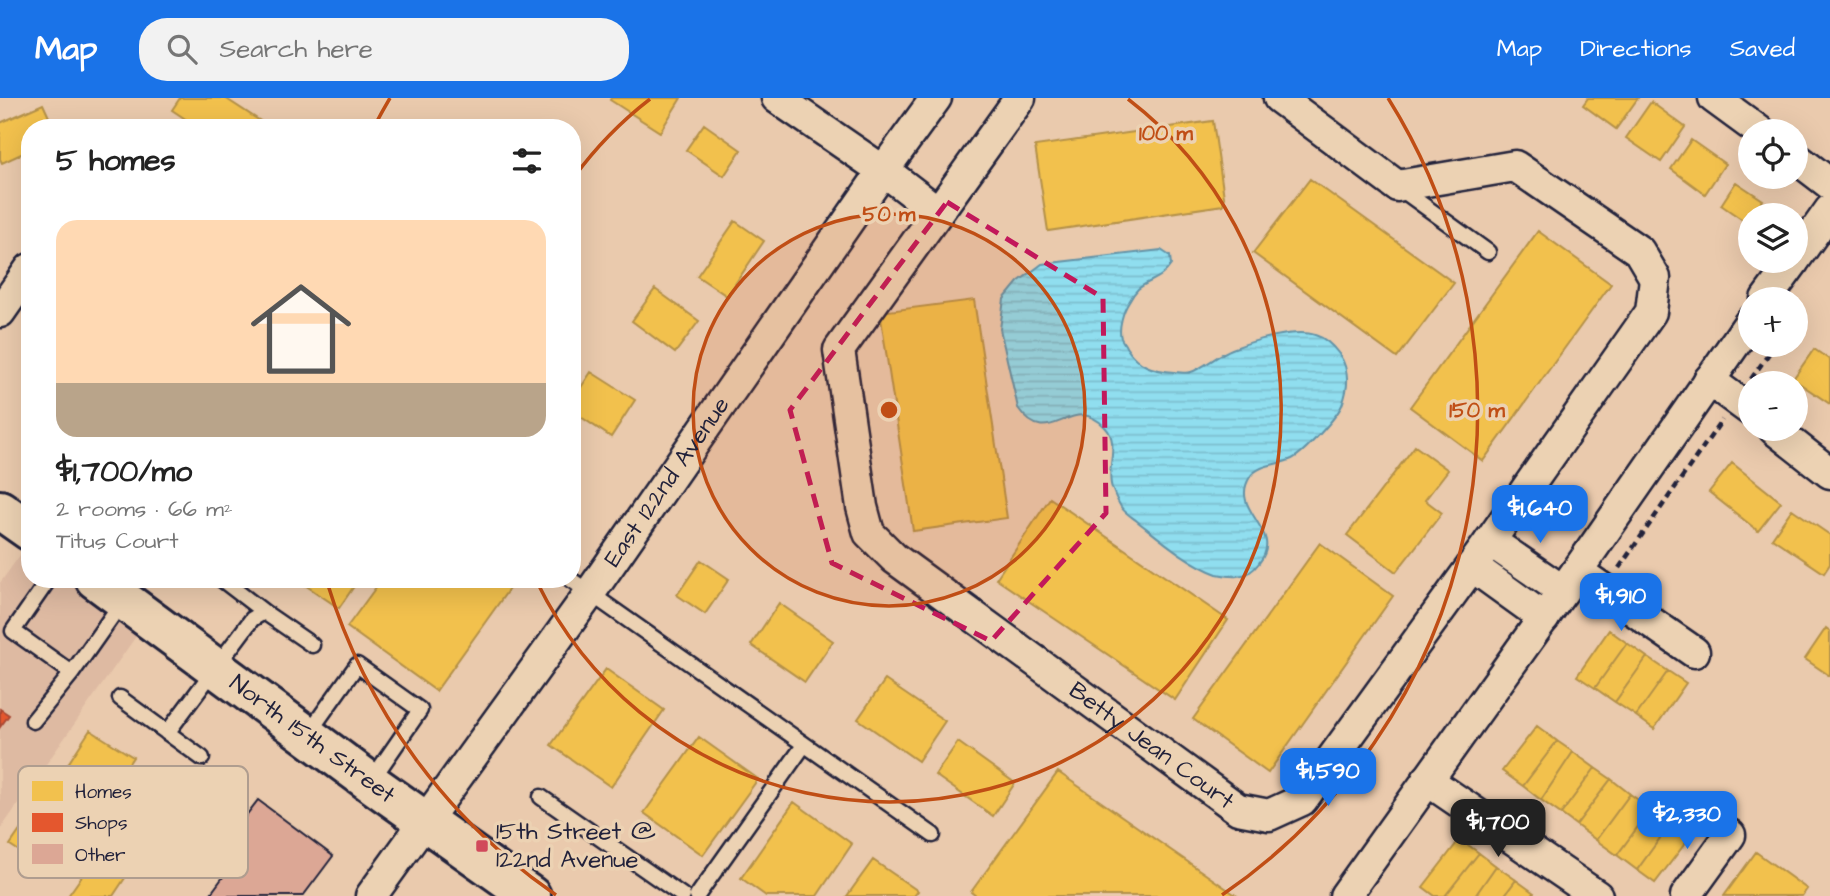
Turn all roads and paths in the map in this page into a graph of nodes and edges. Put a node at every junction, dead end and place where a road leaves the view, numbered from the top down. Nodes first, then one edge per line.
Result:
1 (777, 98) edge
2 (936, 98) edge
3 (1020, 98) edge
4 (1279, 98) edge
5 (1714, 98) edge
6 (1743, 119) edge
7 (1808, 167) edge
8 (883, 171) junction
9 (1830, 184) edge
10 (1397, 186) junction
11 (1830, 210) edge
12 (938, 212) junction
13 (1808, 241) edge
14 (1488, 252) dead end
15 (21, 282) edge
16 (0, 312) edge
17 (1738, 339) edge
18 (1709, 380) junction
19 (1738, 401) edge
20 (1738, 412) edge
21 (1789, 441) edge
22 (1830, 473) edge
23 (1490, 541) junction
24 (1472, 566) junction
25 (1614, 575) dead end
26 (1570, 581) junction
27 (581, 585) edge
28 (581, 587) edge
29 (42, 588) edge
30 (233, 588) edge
31 (579, 588) edge
32 (109, 589) edge
33 (264, 612) junction
34 (1544, 618) junction
35 (312, 645) dead end
36 (1694, 652) dead end
37 (216, 668) junction
38 (72, 673) junction
39 (120, 698) dead end
40 (33, 721) dead end
41 (167, 733) junction
42 (307, 736) junction
43 (804, 745) junction
44 (202, 758) dead end
45 (1427, 780) junction
46 (370, 782) junction
47 (541, 797) dead end
48 (424, 821) junction
49 (933, 835) dead end
50 (1730, 835) dead end
51 (371, 896) edge
52 (531, 896) edge
53 (683, 896) edge
54 (697, 896) edge
55 (1345, 896) edge
56 (1597, 896) edge
57 (1686, 896) edge

1 - 8 street
2 - 8 street, East 122nd Avenue
3 - 12 street, Betty Jean Court
4 - 10 street
5 - 6 street
7 - 9 street
8 - 12 street
8 - 27 street, East 122nd Avenue
10 - 14 lane
10 - 23 street, Betty Jean Court
11 - 13 street
12 - 24 street, Betty Jean Court
15 - 16 street
17 - 18 street
18 - 19 street
18 - 26 street
20 - 25 path
21 - 22 street
23 - 24 street, Betty Jean Court
23 - 26 street
24 - 34 street
26 - 34 street
26 - 36 street
28 - 43 lane
29 - 38 lane
30 - 33 lane
31 - 48 street, East 122nd Avenue
32 - 37 street, North 15th Street
32 - 38 lane
33 - 35 lane
33 - 37 lane
34 - 45 street
37 - 41 lane
37 - 42 street, North 15th Street
38 - 40 lane
39 - 41 lane
41 - 44 lane
42 - 46 street, North 15th Street
42 - 46 lane
43 - 49 lane
43 - 54 lane
45 - 55 street
45 - 56 street
46 - 48 street, North 15th Street
47 - 53 lane
48 - 51 street, East 122nd Avenue
48 - 52 street, North 15th Street
50 - 57 street

